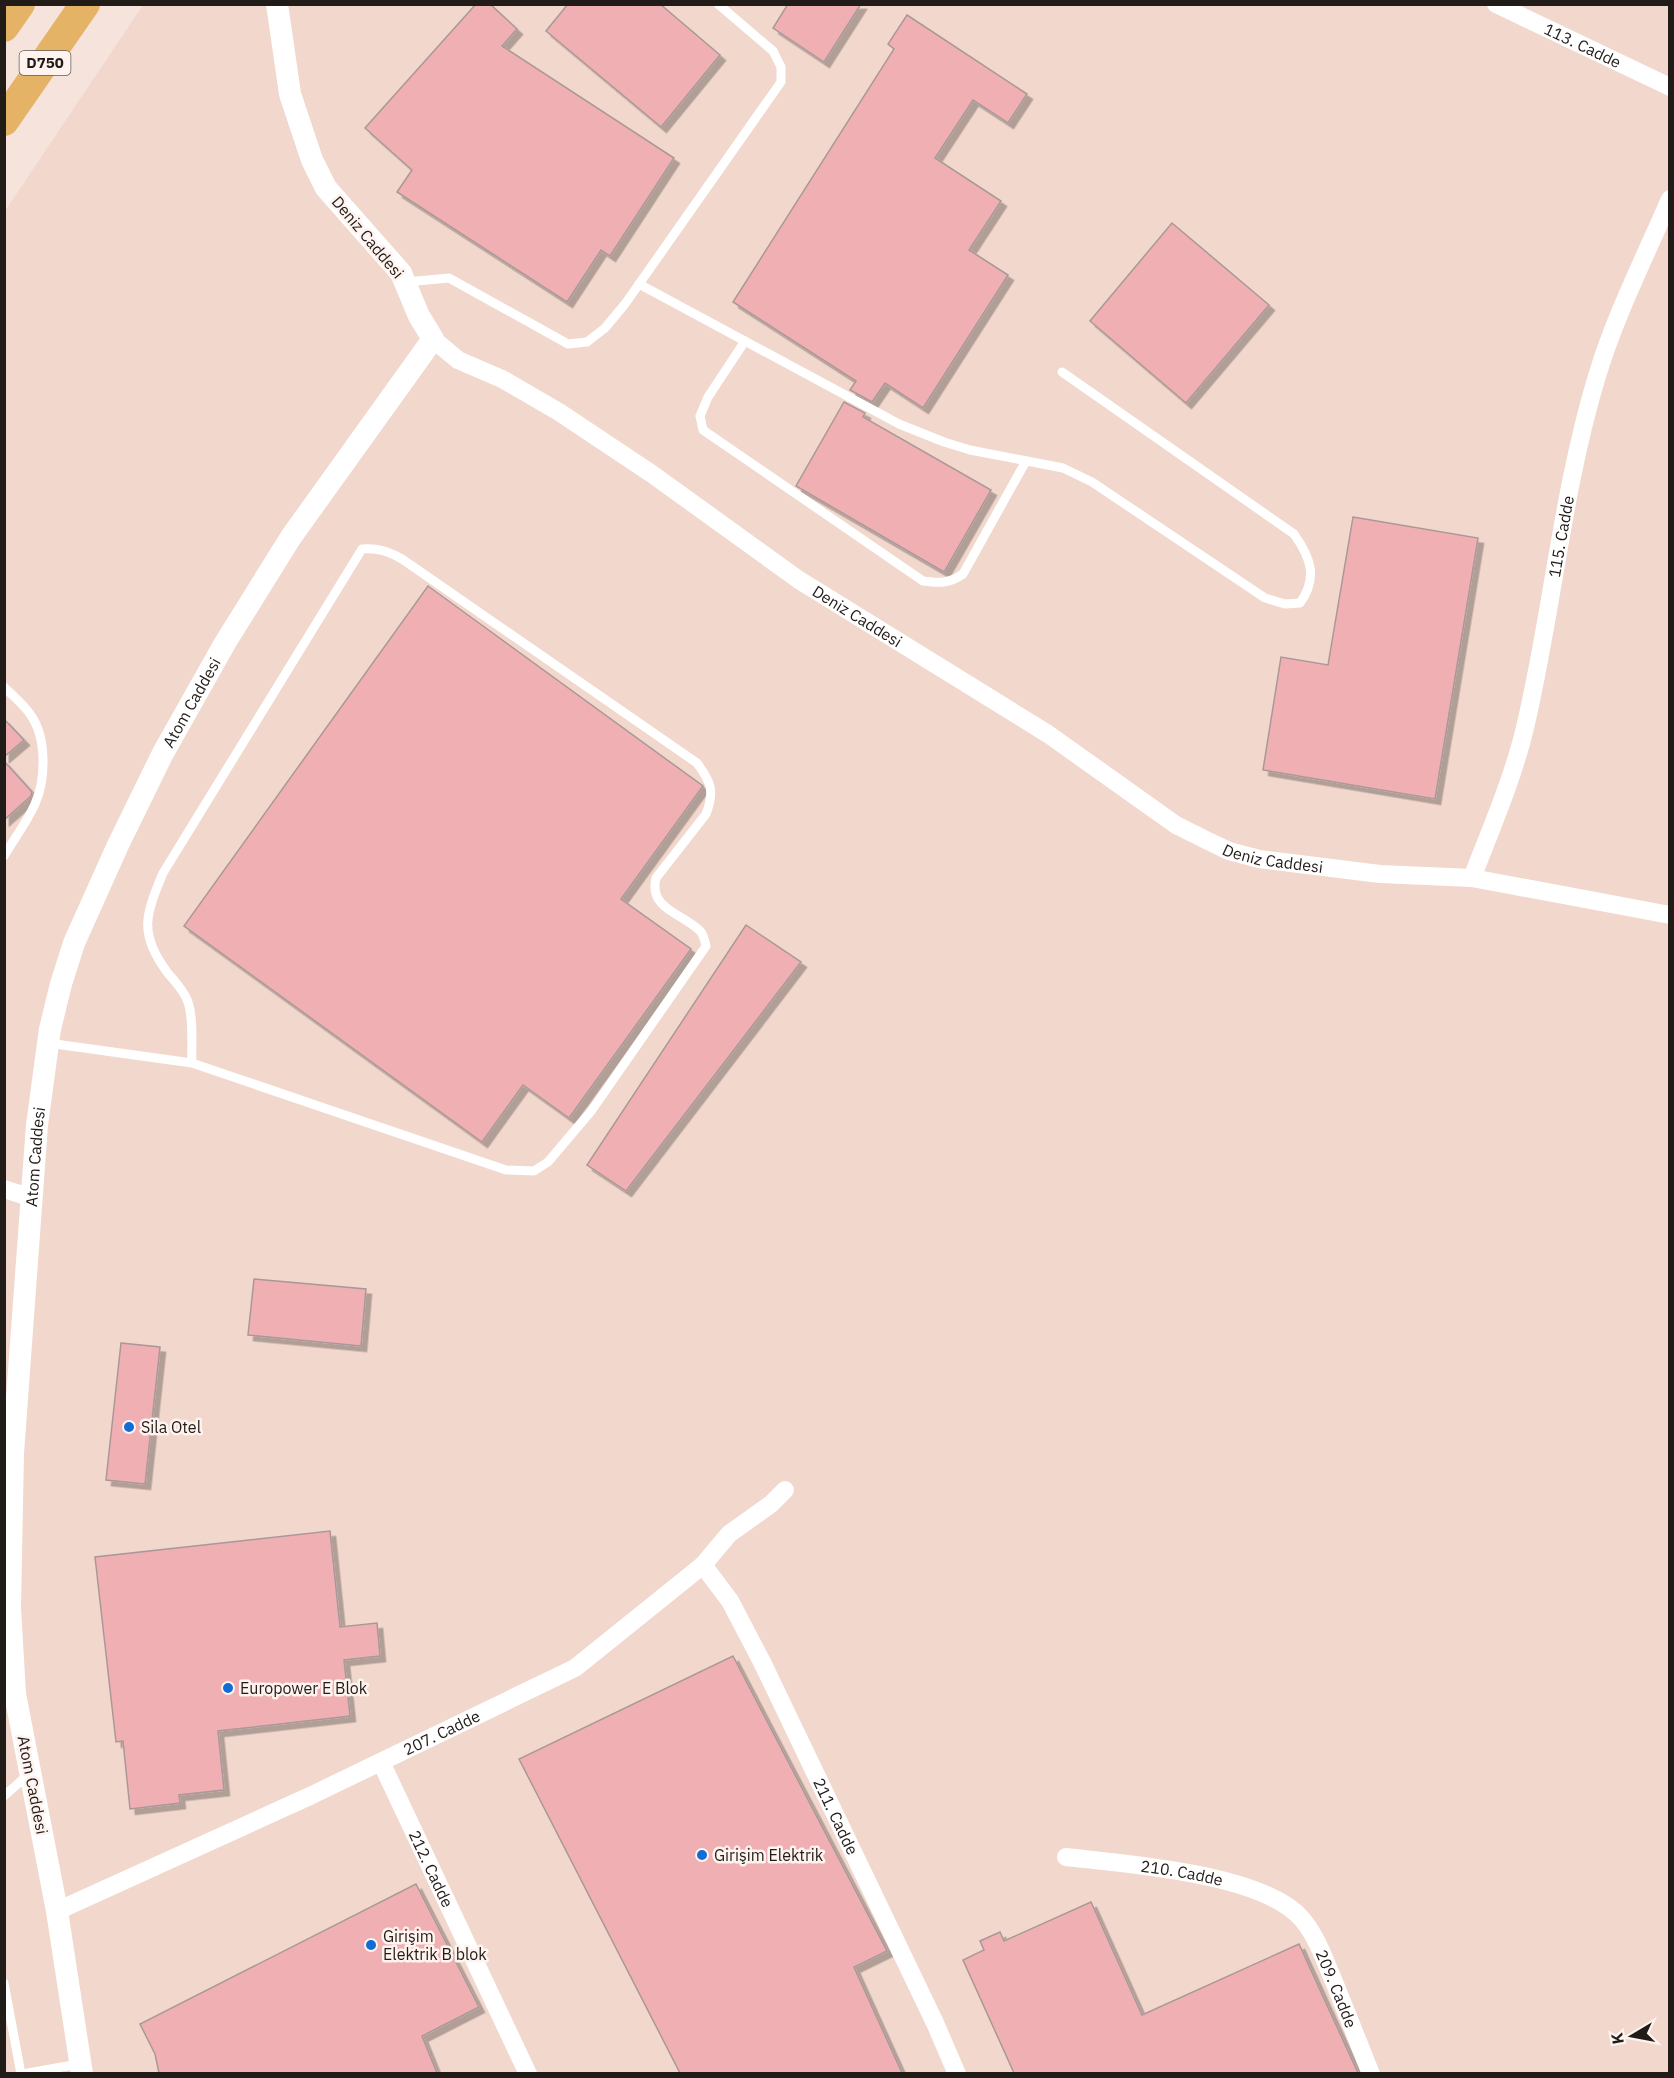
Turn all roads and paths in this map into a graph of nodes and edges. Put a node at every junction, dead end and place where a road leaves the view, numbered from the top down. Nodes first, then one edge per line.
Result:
1 (20, 4) edge
2 (85, 4) edge
3 (278, 4) edge
4 (718, 4) edge
5 (1496, 4) edge
6 (4, 27) edge
7 (1670, 87) edge
8 (4, 121) edge
9 (1670, 199) edge
10 (406, 282) junction
11 (639, 284) junction
12 (433, 339) junction
13 (745, 341) junction
14 (1062, 372) dead end
15 (1026, 461) junction
16 (4, 687) edge
17 (4, 856) edge
18 (1472, 878) junction
19 (1670, 915) edge
20 (48, 1043) junction
21 (192, 1063) junction
22 (4, 1189) edge
23 (32, 1198) junction
24 (785, 1490) dead end
25 (703, 1565) junction
26 (9, 1669) edge
27 (381, 1762) junction
28 (30, 1773) junction
29 (4, 1796) edge
30 (1066, 1857) dead end
31 (1291, 1909) joint
32 (57, 1911) junction
33 (4, 1983) edge
34 (81, 2069) edge
35 (22, 2073) edge
36 (528, 2073) edge
37 (957, 2073) edge
38 (1371, 2073) edge

1 - 6 highway
2 - 8 highway, D750
3 - 10 street, Deniz Caddesi
4 - 11 lane
5 - 7 street, 113. Cadde
9 - 18 street, 115. Cadde
10 - 11 lane
10 - 12 street, Deniz Caddesi
11 - 13 lane
12 - 18 street, Deniz Caddesi
12 - 20 street, Atom Caddesi
13 - 15 lane
13 - 15 lane
14 - 15 lane
16 - 17 lane
18 - 19 street, Deniz Caddesi
20 - 21 lane
20 - 23 street, Atom Caddesi
21 - 21 lane
22 - 23 street
23 - 26 street, Atom Caddesi
24 - 25 street, 207. Cadde
25 - 27 street, 207. Cadde
25 - 37 street, 211. Cadde
26 - 28 street, Atom Caddesi
27 - 32 street, 207. Cadde
27 - 36 street, 212. Cadde
28 - 29 lane
28 - 32 street, Atom Caddesi
30 - 31 street, 210. Cadde
31 - 38 street, 209. Cadde
32 - 34 street, Atom Caddesi
33 - 35 lane
34 - 35 lane

